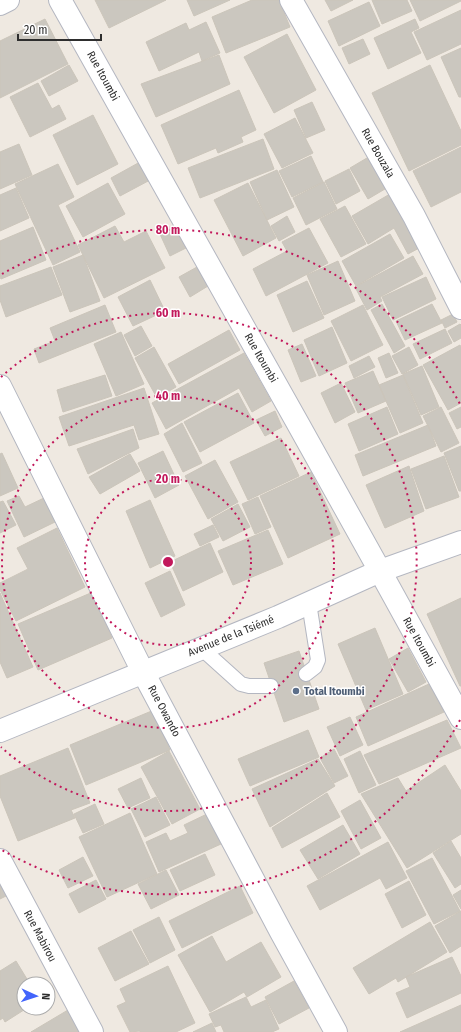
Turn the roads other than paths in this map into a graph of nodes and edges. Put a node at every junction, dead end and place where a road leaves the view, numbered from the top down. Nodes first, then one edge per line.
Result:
1 (8, 0) edge
2 (60, 0) edge
3 (291, 0) edge
4 (0, 4) edge
5 (461, 308) edge
6 (0, 386) edge
7 (461, 542) edge
8 (380, 571) junction
9 (309, 603) junction
10 (201, 648) junction
11 (143, 672) junction
12 (306, 674) dead end
13 (271, 686) dead end
14 (461, 718) edge
15 (0, 731) edge
16 (0, 860) edge
17 (92, 1032) edge
18 (336, 1032) edge

1 - 4 street
2 - 8 street, Rue Itoumbi
3 - 5 street, Rue Bouzala
6 - 11 street, Rue Owando
7 - 8 street, Avenue de la Tsiémé
8 - 9 street, Avenue de la Tsiémé
8 - 14 street, Rue Itoumbi
9 - 10 street, Avenue de la Tsiémé
9 - 12 lane
10 - 11 street, Avenue de la Tsiémé
10 - 13 lane
11 - 15 street, Avenue de la Tsiémé
11 - 18 street, Rue Owando
16 - 17 street, Rue Mabirou

